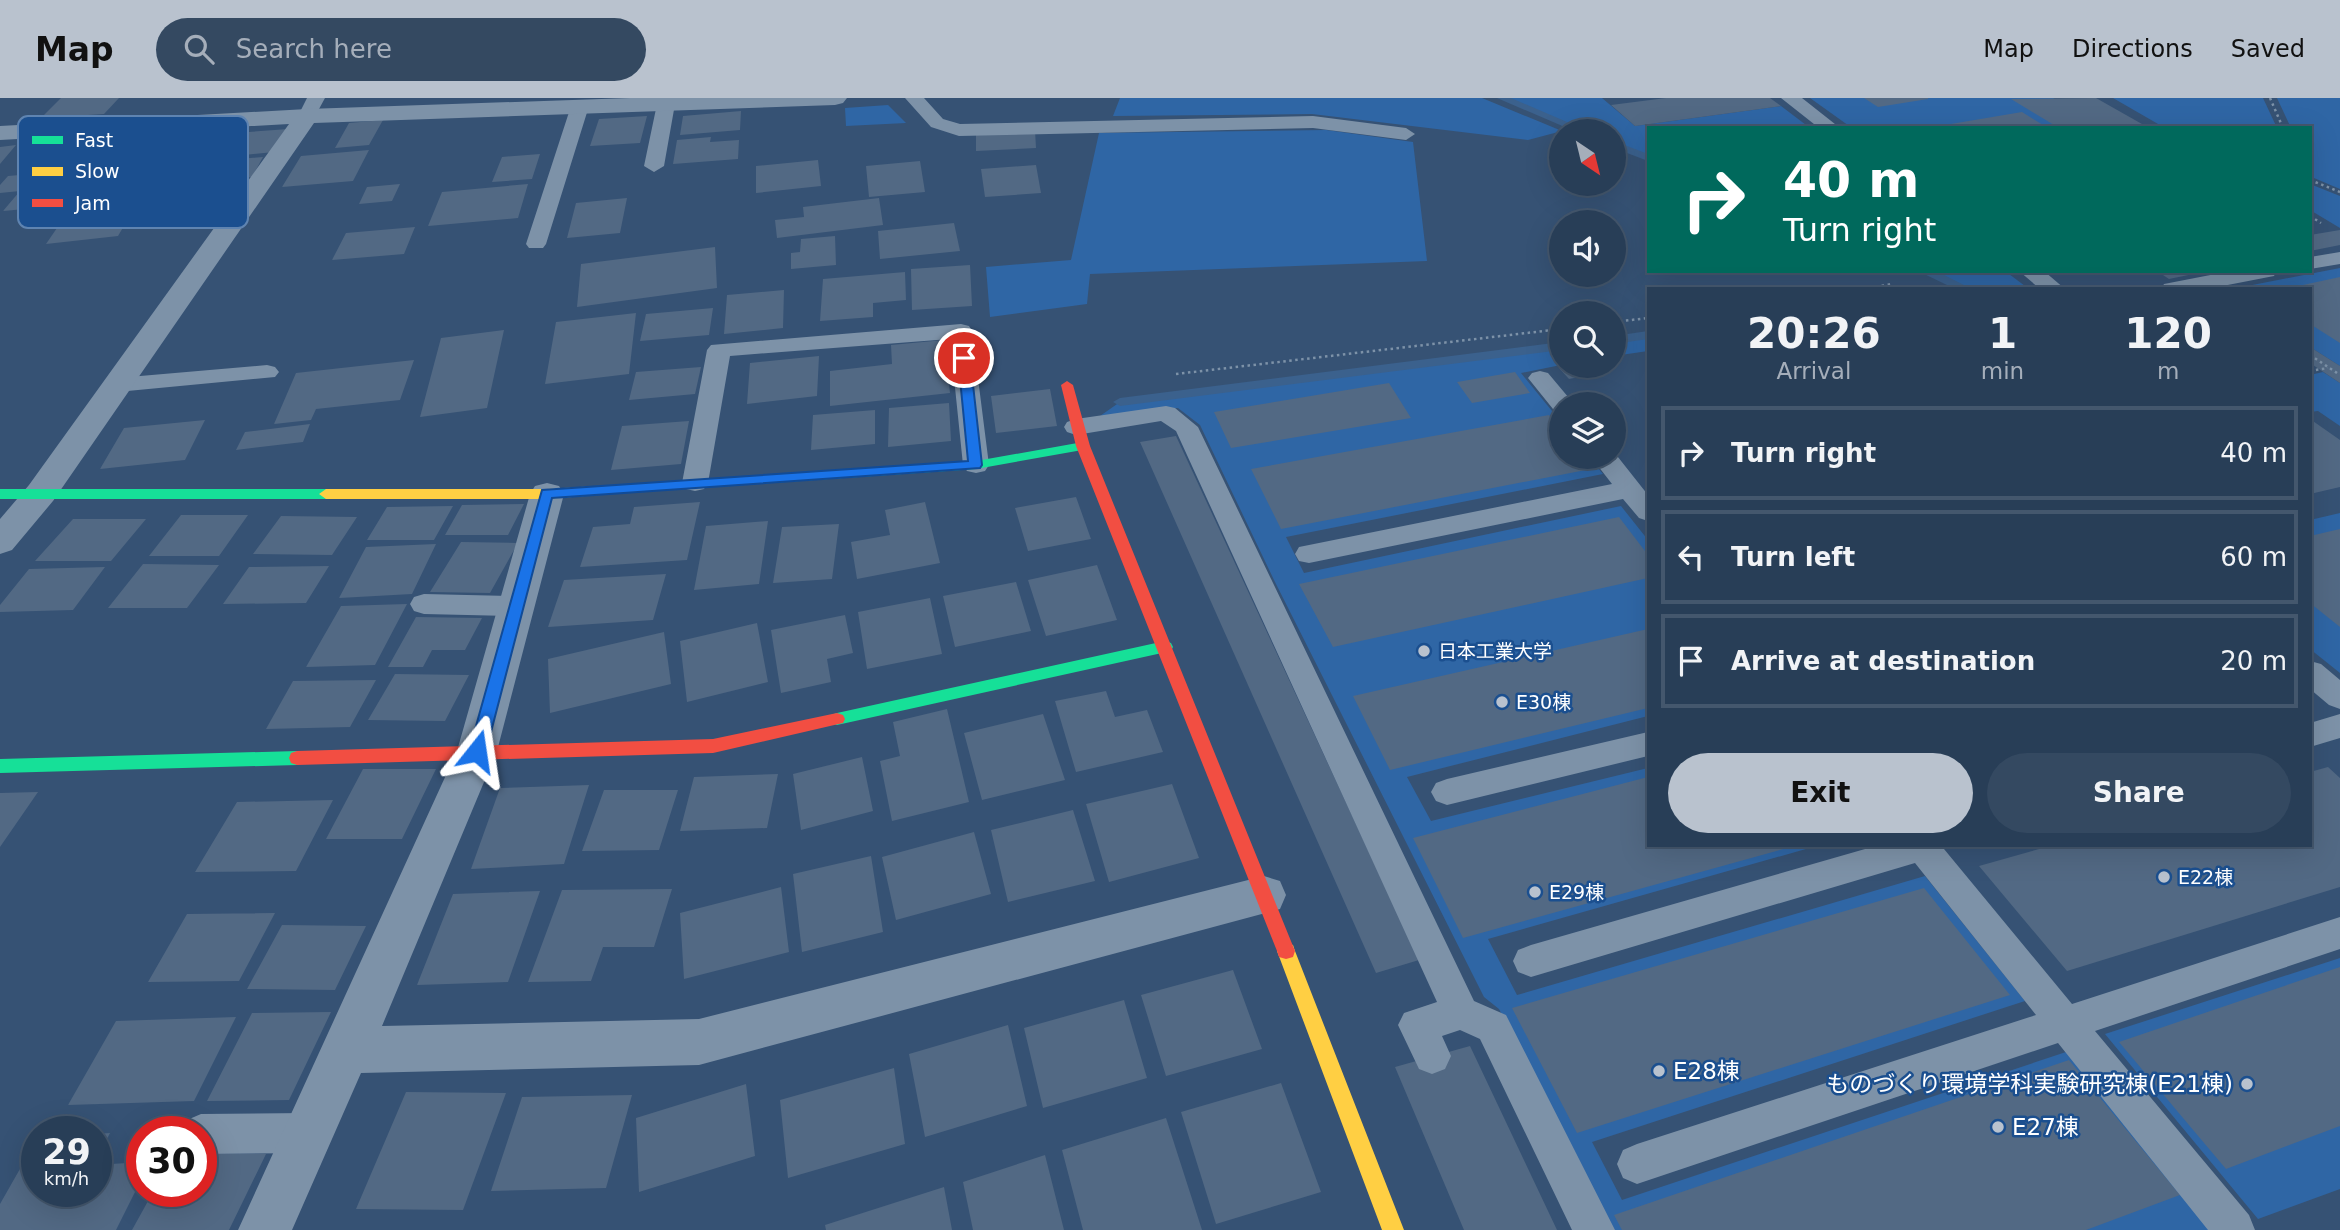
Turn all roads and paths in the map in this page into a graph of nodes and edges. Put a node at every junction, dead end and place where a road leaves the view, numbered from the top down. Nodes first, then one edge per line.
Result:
1 (835, 98) edge
2 (914, 98) edge
3 (1790, 98) edge
4 (2270, 98) edge
5 (659, 102) edge
6 (580, 106) junction
7 (312, 107) edge
8 (242, 116) edge
9 (1828, 126) edge
10 (2282, 126) edge
11 (18, 132) edge
12 (0, 133) edge
13 (1406, 134) dead end
14 (654, 166) dead end
15 (2312, 181) edge
16 (2340, 192) edge
17 (248, 198) edge
18 (227, 228) edge
19 (536, 244) dead end
20 (2340, 258) edge
21 (2312, 263) edge
22 (2033, 273) edge
23 (2256, 273) edge
24 (1892, 284) dead end
25 (1875, 287) edge
26 (2051, 287) edge
27 (2182, 287) edge
28 (1647, 318) edge
29 (1626, 321) edge
30 (1549, 330) edge
31 (2312, 356) edge
32 (2329, 368) junction
33 (2312, 371) edge
34 (267, 372) dead end
35 (2340, 374) edge
36 (1165, 375) dead end
37 (1540, 378) dead end
38 (117, 385) junction
39 (1067, 385) dead end
40 (1552, 392) edge
41 (1079, 436) junction
42 (976, 465) junction
43 (1614, 469) edge
44 (695, 483) junction
45 (1630, 489) junction
46 (41, 493) junction
47 (0, 494) edge
48 (547, 494) junction
49 (1647, 511) edge
50 (0, 542) edge
51 (1308, 554) dead end
52 (424, 604) dead end
53 (515, 606) junction
54 (1165, 647) junction
55 (2312, 674) edge
56 (2340, 697) edge
57 (2340, 726) edge
58 (2312, 734) edge
59 (1647, 744) edge
60 (477, 751) junction
61 (0, 766) edge
62 (1447, 792) dead end
63 (1921, 847) edge
64 (1925, 847) edge
65 (1264, 895) junction
66 (2340, 933) edge
67 (1531, 961) dead end
68 (1461, 1013) junction
69 (2065, 1023) junction
70 (347, 1050) junction
71 (1432, 1056) dead end
72 (309, 1133) junction
73 (217, 1134) edge
74 (1637, 1164) dead end
75 (265, 1230) edge
76 (1393, 1230) edge
77 (1594, 1230) edge
78 (2234, 1230) edge

1 - 5 street
2 - 13 lane
3 - 9 lane
4 - 10 path
5 - 6 street
5 - 14 lane
6 - 7 street
6 - 19 lane
7 - 8 street
7 - 17 street
11 - 12 street
15 - 16 path
18 - 38 street
20 - 21 lane
22 - 26 lane
23 - 27 lane
24 - 25 path
28 - 29 path
30 - 36 path
31 - 32 path
32 - 33 path
32 - 35 path
34 - 38 lane
37 - 40 lane
38 - 46 street
39 - 41 street
41 - 42 street
41 - 54 street
41 - 68 lane
42 - 44 street
42 - 44 lane
43 - 45 lane
44 - 48 street
45 - 49 lane
45 - 51 lane
46 - 47 street
46 - 48 street
46 - 50 street
48 - 53 street
52 - 53 lane
53 - 60 street
54 - 60 street
54 - 65 street
55 - 56 lane
57 - 58 lane
59 - 62 lane
60 - 61 street
60 - 70 street
63 - 67 lane
64 - 69 lane
65 - 70 street
65 - 76 street
66 - 69 lane
68 - 71 lane
68 - 77 lane
69 - 74 lane
69 - 78 lane
70 - 72 street
72 - 73 lane
72 - 75 street

